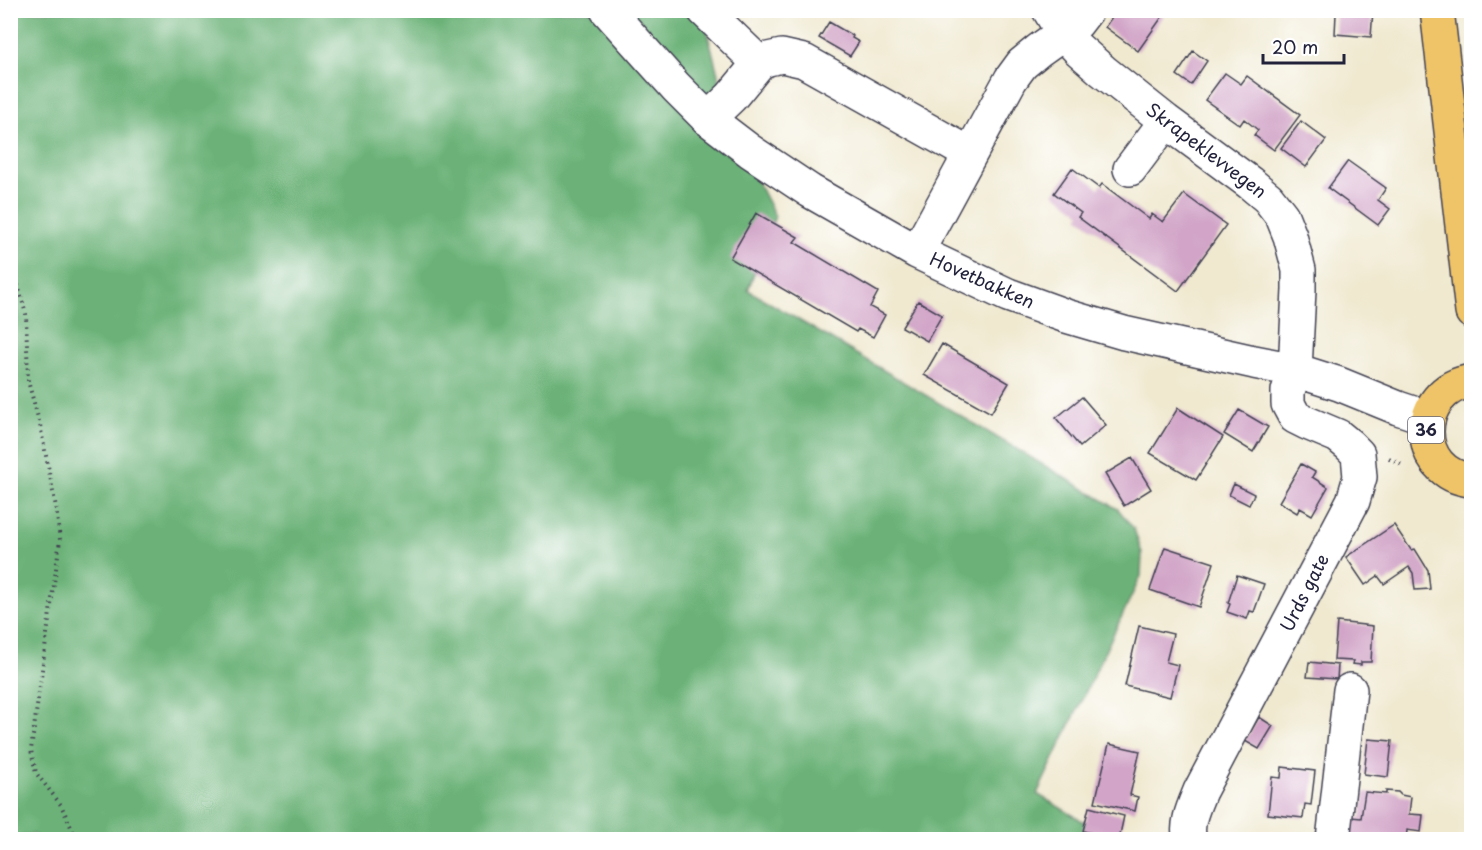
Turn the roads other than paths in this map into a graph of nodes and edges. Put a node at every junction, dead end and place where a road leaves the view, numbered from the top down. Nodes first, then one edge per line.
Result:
1 (607, 10) edge
2 (704, 10) edge
3 (1087, 10) edge
4 (1437, 10) edge
5 (1056, 22) edge
6 (759, 63) junction
7 (708, 118) junction
8 (1166, 121) junction
9 (970, 154) junction
10 (1130, 169) dead end
11 (917, 252) junction
12 (1472, 312) edge
13 (1295, 370) junction
14 (1472, 381) edge
15 (1428, 418) junction
16 (1472, 480) edge
17 (1350, 690) dead end
18 (1186, 838) edge
19 (1333, 840) edge

1 - 7 street, Hovetbakken
2 - 6 street
3 - 5 street
4 - 12 highway
5 - 8 street, Skrapeklevvegen
5 - 9 street
6 - 7 street
6 - 9 street
7 - 11 street, Hovetbakken
8 - 10 street
8 - 13 street, Skrapeklevvegen
9 - 11 street
11 - 13 street, Hovetbakken
13 - 15 street, Hovetbakken
13 - 18 street, Urds gate
14 - 15 highway, 36
15 - 16 highway, 36
17 - 19 street

